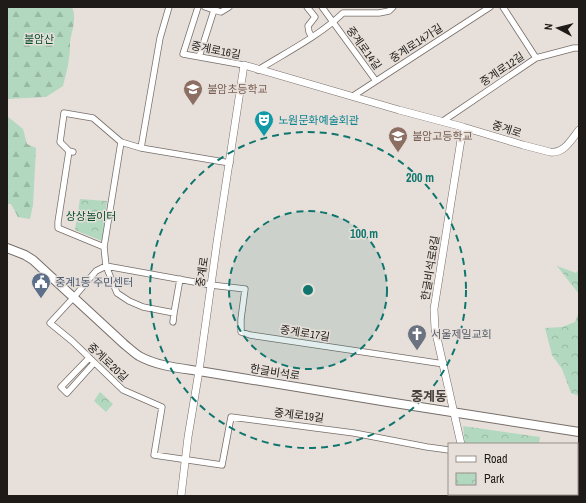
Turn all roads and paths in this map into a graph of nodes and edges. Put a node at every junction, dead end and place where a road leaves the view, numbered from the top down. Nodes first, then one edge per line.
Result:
1 (169, 7) edge
2 (198, 7) edge
3 (205, 7) edge
4 (229, 7) edge
5 (307, 7) edge
6 (393, 7) edge
7 (490, 7) edge
8 (503, 7) edge
9 (324, 8) edge
10 (214, 10) junction
11 (333, 22) junction
12 (312, 37) junction
13 (579, 48) edge
14 (200, 57) junction
15 (536, 58) junction
16 (244, 66) junction
17 (258, 70) junction
18 (376, 81) junction
19 (353, 96) junction
20 (442, 121) junction
21 (463, 127) junction
22 (579, 130) edge
23 (121, 142) junction
24 (141, 148) junction
25 (230, 163) junction
26 (104, 247) junction
27 (7, 248) edge
28 (106, 266) junction
29 (180, 279) junction
30 (211, 285) junction
31 (74, 297) junction
32 (174, 313) junction
33 (173, 322) dead end
34 (89, 358) junction
35 (94, 363) junction
36 (444, 364) junction
37 (199, 371) junction
38 (454, 412) junction
39 (579, 432) edge
40 (460, 443) edge
41 (448, 450) edge
42 (185, 460) junction
43 (181, 496) edge

1 - 24 street
2 - 14 street, 중계로16길
3 - 10 street
4 - 10 street
5 - 12 street
6 - 11 street
7 - 18 street, 중계로14가길
8 - 15 street
9 - 11 street, 중계로14길
10 - 14 street
11 - 12 street
11 - 18 street, 중계로14길
12 - 17 street
13 - 15 street, 중계로12길
14 - 16 street, 중계로16길
15 - 20 street, 중계로12길
16 - 17 street, 중계로
16 - 25 street, 중계로
17 - 19 street, 중계로
18 - 19 street, 중계로14가길
19 - 20 street, 중계로
20 - 21 street, 중계로
21 - 22 street, 중계로
21 - 36 street, 한글비석로8길
23 - 24 street
23 - 26 street
23 - 26 street
24 - 25 street
25 - 30 street, 중계로
26 - 28 street
27 - 31 main road, 한글비석로
28 - 29 street
28 - 31 street
28 - 32 street
29 - 30 street
29 - 32 street
30 - 36 street, 중계로17길
30 - 37 street, 중계로
31 - 34 street, 중계로20길
31 - 37 main road, 한글비석로
32 - 33 street
34 - 35 street, 중계로20길
34 - 35 street
35 - 42 street, 중계로20길
36 - 38 street, 한글비석로8길
37 - 38 main road, 한글비석로
37 - 42 street, 중계로
38 - 39 main road, 한글비석로
38 - 40 street, 한글비석로8길
41 - 42 street, 중계로19길
42 - 43 street, 중계로

